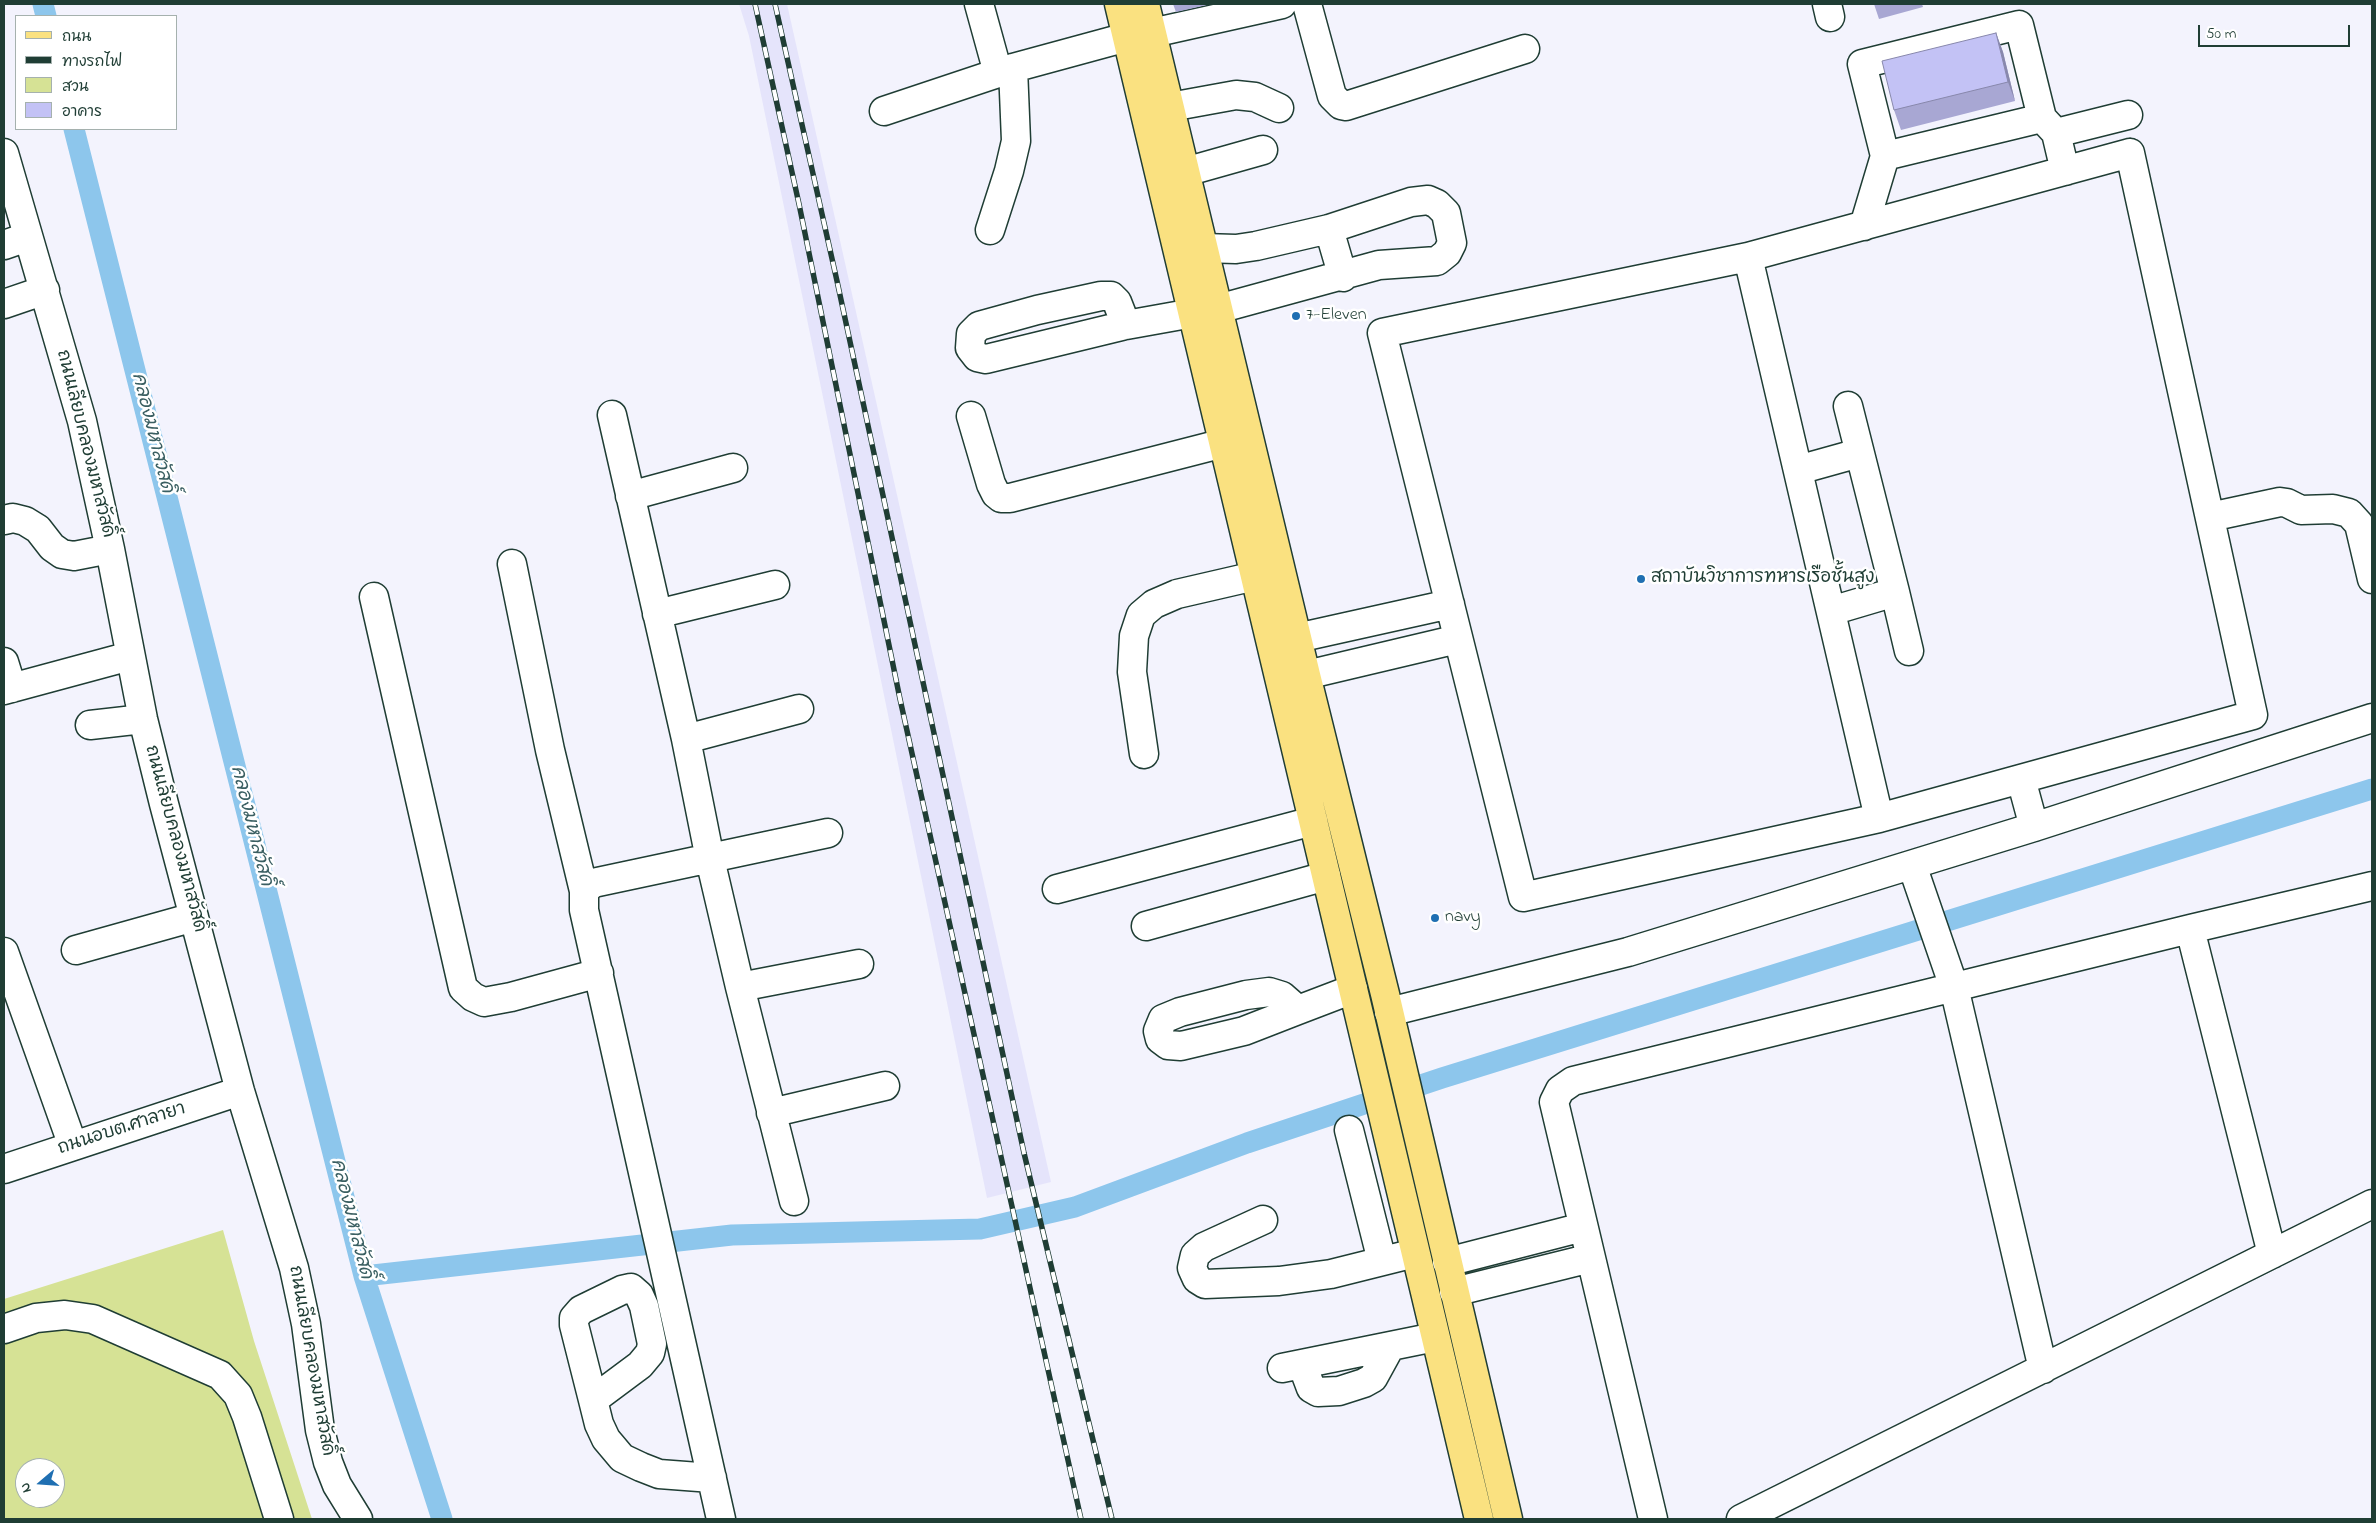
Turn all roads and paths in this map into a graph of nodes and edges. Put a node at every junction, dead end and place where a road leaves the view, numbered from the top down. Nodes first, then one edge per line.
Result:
1 (979, 4) edge
2 (1119, 4) edge
3 (1145, 4) edge
4 (1282, 4) edge
5 (1307, 4) edge
6 (1140, 35) junction
7 (1525, 50) dead end
8 (1006, 71) junction
9 (1170, 108) junction
10 (1279, 108) dead end
11 (884, 111) dead end
12 (2128, 115) dead end
13 (2049, 125) junction
14 (1262, 150) dead end
15 (1885, 156) junction
16 (5, 164) edge
17 (2065, 171) junction
18 (1185, 172) junction
19 (1864, 226) junction
20 (1329, 229) junction
21 (990, 230) dead end
22 (15, 241) edge
23 (1203, 248) junction
24 (1748, 257) junction
25 (1343, 277) junction
26 (45, 290) junction
27 (4, 304) edge
28 (1205, 311) junction
29 (1126, 325) junction
30 (1848, 406) dead end
31 (612, 415) dead end
32 (971, 416) dead end
33 (1224, 443) junction
34 (1859, 452) junction
35 (733, 468) dead end
36 (1798, 470) junction
37 (630, 496) junction
38 (2210, 517) junction
39 (4, 520) edge
40 (110, 549) junction
41 (512, 564) dead end
42 (1255, 576) junction
43 (2372, 579) edge
44 (775, 585) dead end
45 (1895, 592) junction
46 (374, 597) dead end
47 (1450, 604) junction
48 (1831, 611) junction
49 (657, 614) junction
50 (1297, 638) junction
51 (1458, 639) junction
52 (1909, 650) dead end
53 (130, 656) junction
54 (4, 662) edge
55 (1306, 675) junction
56 (8, 689) edge
57 (799, 709) dead end
58 (2372, 718) edge
59 (143, 719) junction
60 (90, 725) dead end
61 (2189, 732) junction
62 (686, 739) junction
63 (1144, 754) dead end
64 (2200, 774) junction
65 (2021, 779) junction
66 (1879, 818) junction
67 (1313, 821) junction
68 (2034, 827) junction
69 (828, 833) dead end
70 (710, 859) junction
71 (1914, 870) junction
72 (1326, 876) junction
73 (2372, 886) edge
74 (1057, 889) dead end
75 (584, 891) junction
76 (194, 917) junction
77 (1146, 926) dead end
78 (2190, 929) junction
79 (76, 950) dead end
80 (4, 952) edge
81 (859, 964) dead end
82 (599, 973) junction
83 (1951, 980) junction
84 (740, 987) junction
85 (1353, 989) junction
86 (1298, 1010) dead end
87 (1389, 1012) junction
88 (885, 1086) dead end
89 (240, 1091) junction
90 (771, 1112) junction
91 (1349, 1130) dead end
92 (73, 1146) junction
93 (4, 1169) edge
94 (794, 1201) dead end
95 (2372, 1204) edge
96 (1263, 1220) dead end
97 (1584, 1227) junction
98 (2272, 1254) junction
99 (1591, 1258) junction
100 (1416, 1260) junction
101 (1382, 1261) junction
102 (1447, 1262) junction
103 (1454, 1292) junction
104 (1426, 1300) junction
105 (4, 1330) edge
106 (1435, 1337) junction
107 (1292, 1366) dead end
108 (2042, 1369) junction
109 (593, 1400) dead end
110 (712, 1478) junction
111 (279, 1519) edge
112 (358, 1519) edge
113 (721, 1519) edge
114 (1479, 1519) edge
115 (1508, 1519) edge
116 (1653, 1519) edge
117 (1741, 1519) edge

1 - 8 street
2 - 6 main road
3 - 6 main road
4 - 6 street
5 - 7 street
6 - 8 street
6 - 9 main road
6 - 28 main road
8 - 11 street
8 - 21 street
9 - 10 street
9 - 18 main road
12 - 13 street
13 - 15 street
13 - 15 street
13 - 17 street
14 - 18 street
15 - 19 street
16 - 22 street, ถนนเลียบคลองมหาสวัสดิ์
17 - 19 street
17 - 38 street
18 - 23 main road
19 - 24 street
20 - 23 street
20 - 25 street
20 - 25 street
22 - 26 street, ถนนเลียบคลองมหาสวัสดิ์
23 - 28 main road
24 - 36 street
24 - 47 street
25 - 28 street
26 - 27 street
26 - 40 street, ถนนเลียบคลองมหาสวัสดิ์
28 - 29 street
28 - 33 main road
28 - 50 main road
29 - 29 street
30 - 34 street
31 - 37 street
32 - 33 street
33 - 42 main road
34 - 36 street
34 - 45 street
35 - 37 street
36 - 48 street
37 - 49 street
38 - 43 street
38 - 61 street
39 - 40 street
40 - 53 street, ถนนเลียบคลองมหาสวัสดิ์
41 - 75 street
42 - 63 street
42 - 67 main road
44 - 49 street
45 - 48 street
45 - 52 street
46 - 82 street
47 - 50 street
47 - 51 street
48 - 66 street
49 - 62 street
50 - 55 main road
51 - 55 street
51 - 66 street
53 - 56 street
53 - 59 street, ถนนเลียบคลองมหาสวัสดิ์
54 - 56 street
55 - 87 main road
57 - 62 street
58 - 64 street
59 - 60 street
59 - 76 street, ถนนเลียบคลองมหาสวัสดิ์
61 - 64 street
61 - 65 street
62 - 70 street
64 - 68 street
65 - 66 street
65 - 68 street
67 - 72 main road
67 - 74 street
68 - 71 street
69 - 70 street
70 - 75 street
70 - 84 street
71 - 83 street
71 - 87 street
72 - 77 street
72 - 85 main road
73 - 78 street
75 - 82 street
76 - 79 street
76 - 89 street, ถนนเลียบคลองมหาสวัสดิ์
78 - 83 street
78 - 98 street
80 - 92 street
81 - 84 street
82 - 110 street
83 - 97 street
83 - 108 street
84 - 90 street
85 - 86 street
85 - 100 main road
87 - 102 main road
88 - 90 street
89 - 92 street, ถนนอบต.ศาลายา
89 - 112 street, ถนนเลียบคลองมหาสวัสดิ์
90 - 94 street
91 - 101 street
92 - 93 street, ถนนอบต.ศาลายา
95 - 98 street
96 - 101 street
97 - 99 street
97 - 102 street
98 - 108 street
99 - 103 street
99 - 116 street
100 - 101 street
100 - 102 main road
100 - 104 main road
102 - 103 main road
103 - 104 main road
103 - 115 main road
104 - 106 main road
105 - 111 street
106 - 107 street
106 - 114 main road
108 - 117 street
109 - 110 street
110 - 113 street

